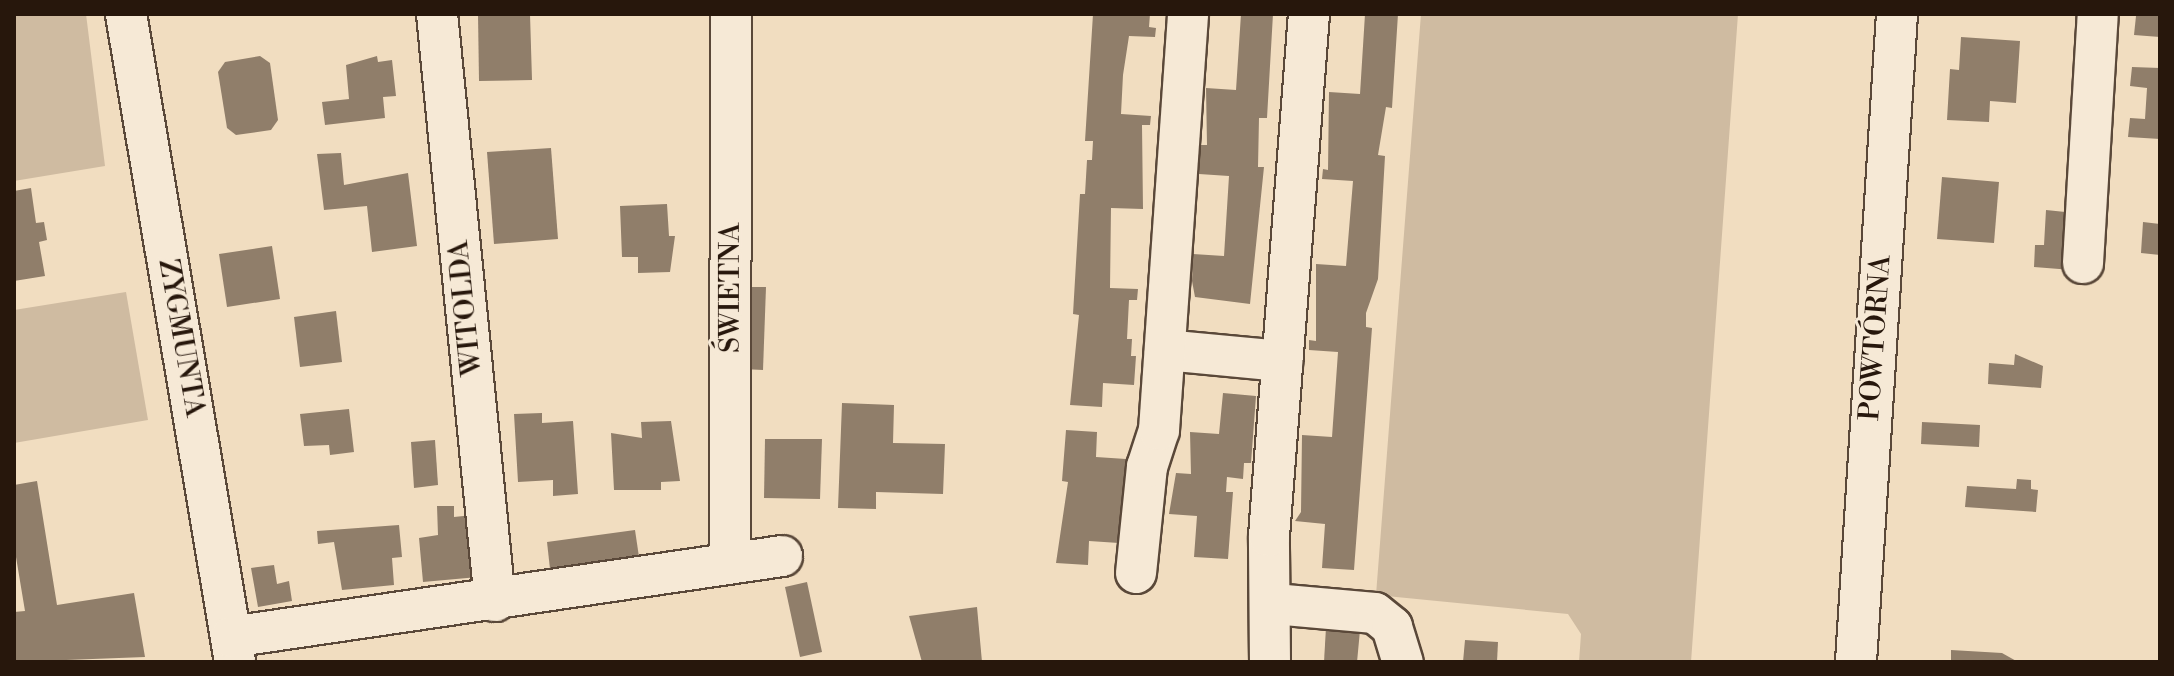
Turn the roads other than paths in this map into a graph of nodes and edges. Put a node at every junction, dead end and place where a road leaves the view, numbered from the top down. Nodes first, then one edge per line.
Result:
1 (126, 14) edge
2 (437, 14) edge
3 (731, 14) edge
4 (1188, 14) edge
5 (1309, 14) edge
6 (1897, 14) edge
7 (2098, 14) edge
8 (2083, 263) dead end
9 (1165, 350) junction
10 (1282, 361) junction
11 (782, 556) dead end
12 (730, 562) junction
13 (1136, 573) dead end
14 (495, 601) junction
15 (1274, 604) junction
16 (233, 650) edge
17 (1270, 662) edge
18 (1403, 662) edge
19 (1856, 662) edge

1 - 16 street, ZYGMUNTA
2 - 14 street, WITOLDA
3 - 12 street, ŚWIETNA
4 - 9 street
5 - 10 street
6 - 19 street, POWTÓRNA
7 - 8 street
9 - 10 street
9 - 13 street
10 - 15 street
11 - 12 street
12 - 14 street
14 - 16 street
15 - 17 street
15 - 18 street

